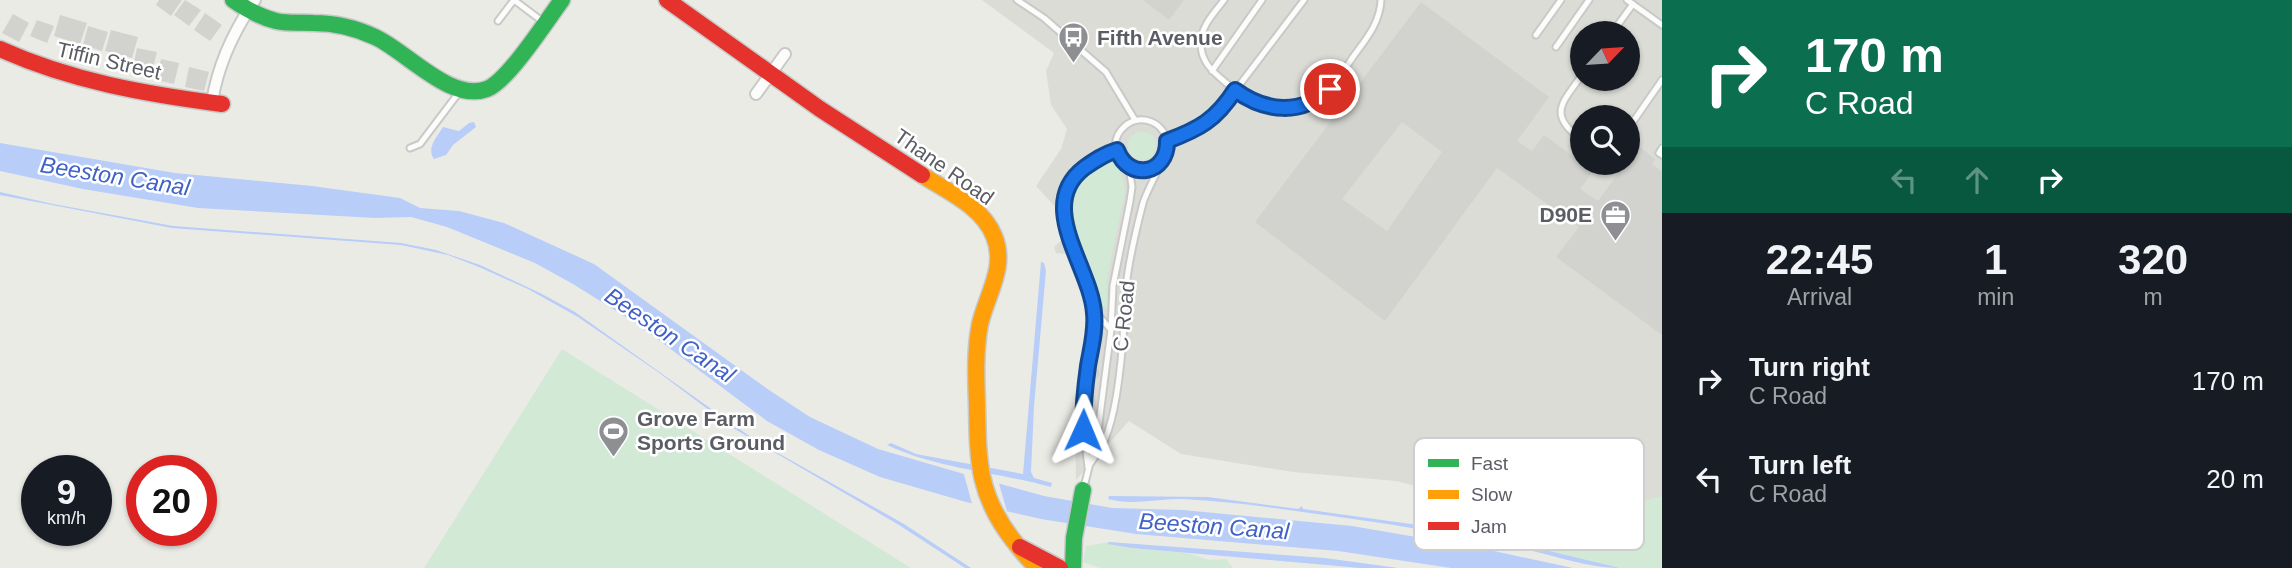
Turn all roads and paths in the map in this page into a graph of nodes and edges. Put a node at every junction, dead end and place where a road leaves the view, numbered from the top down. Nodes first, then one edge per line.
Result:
1 (233, 0) edge
2 (514, 0) edge
3 (562, 0) edge
4 (667, 0) edge
5 (1017, 0) edge
6 (1224, 0) edge
7 (1262, 0) edge
8 (1304, 0) edge
9 (1381, 0) edge
10 (1561, 0) edge
11 (1589, 0) edge
12 (1630, 2) edge
13 (252, 5) edge
14 (498, 21) dead end
15 (1619, 21) edge
16 (545, 23) junction
17 (1662, 25) edge
18 (1536, 34) dead end
19 (1556, 47) dead end
20 (0, 49) edge
21 (785, 54) dead end
22 (1212, 71) junction
23 (771, 74) junction
24 (1662, 80) edge
25 (460, 90) junction
26 (1235, 90) junction
27 (1571, 91) edge
28 (756, 94) dead end
29 (217, 103) joint
30 (1640, 112) edge
31 (1135, 120) junction
32 (1570, 132) edge
33 (1167, 141) junction
34 (410, 148) dead end
35 (1662, 148) edge
36 (1117, 150) junction
37 (1662, 155) edge
38 (1159, 164) junction
39 (1129, 167) junction
40 (1094, 310) junction
41 (1111, 330) junction
42 (1088, 467) junction
43 (1083, 490) joint
44 (1018, 546) junction
45 (1038, 568) edge
46 (1060, 568) edge
47 (1073, 568) edge

1 - 13 street
2 - 14 lane
2 - 16 lane
3 - 16 street
4 - 23 street, Thane Road
5 - 31 lane
6 - 22 lane
7 - 22 lane
8 - 26 lane
9 - 26 lane
10 - 18 lane
11 - 19 lane
12 - 15 lane
12 - 17 lane
13 - 25 street
13 - 29 street, Tiffin Street
16 - 25 street
20 - 29 street, Tiffin Street
21 - 23 street
22 - 26 lane
23 - 28 street
23 - 44 street, Thane Road
24 - 30 lane
25 - 34 lane
26 - 33 lane
27 - 32 lane
31 - 33 lane
31 - 36 lane
33 - 38 lane, C Road
35 - 37 lane
36 - 39 lane
36 - 40 lane, C Road
38 - 39 lane
38 - 42 lane, C Road
39 - 41 lane, C Road
40 - 41 lane, C Road
40 - 42 lane, C Road
41 - 42 lane, C Road
42 - 43 lane, C Road
43 - 47 street
44 - 45 street, Thane Road
44 - 46 street, Thane Road

